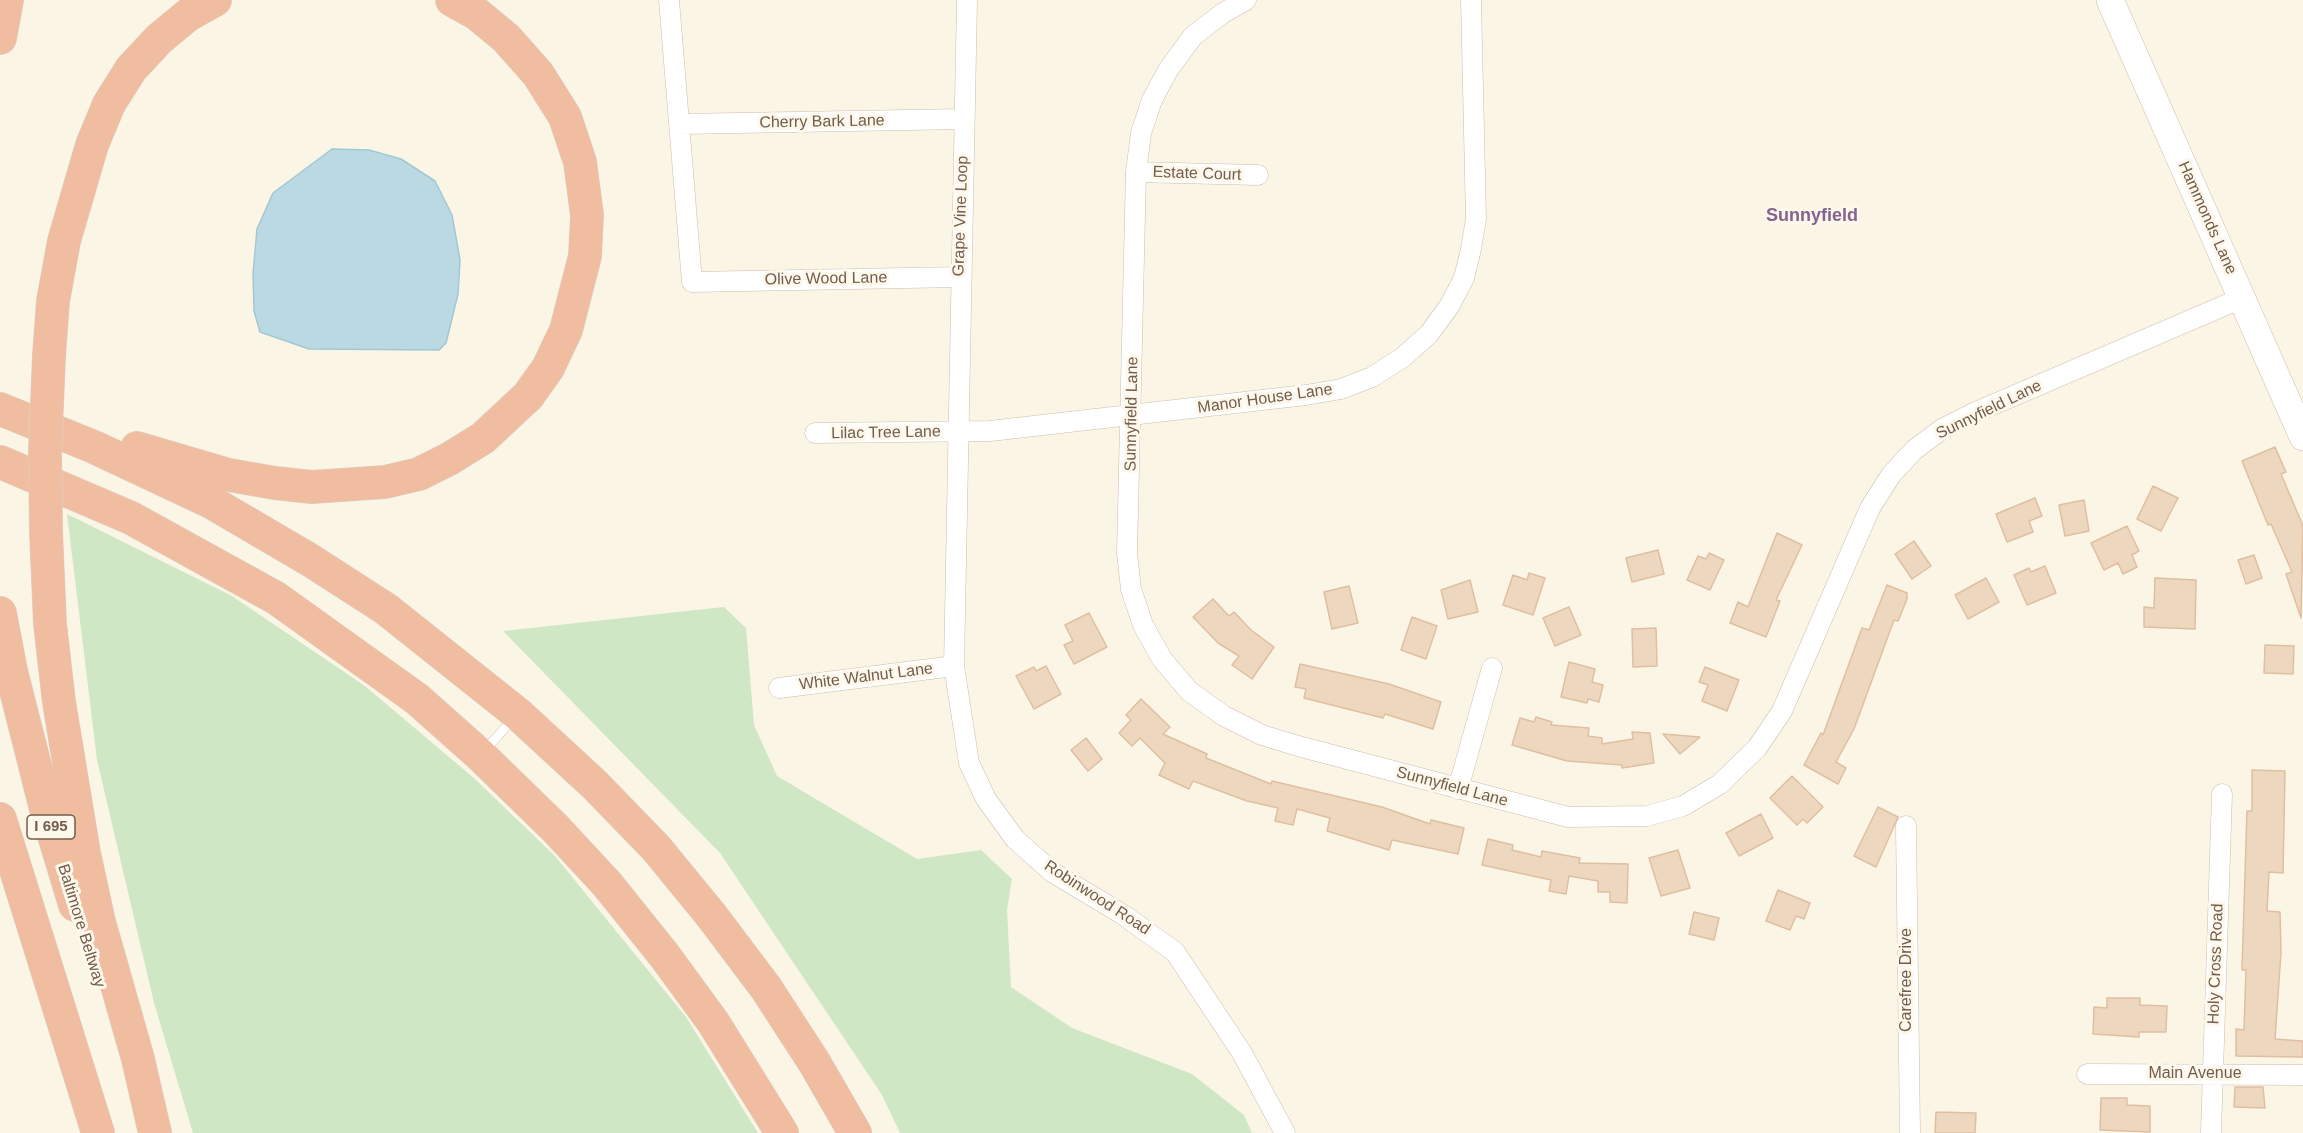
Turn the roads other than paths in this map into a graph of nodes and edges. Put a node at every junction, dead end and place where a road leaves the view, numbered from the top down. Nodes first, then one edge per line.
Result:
1 (8, 0) edge
2 (215, 0) edge
3 (452, 0) edge
4 (669, 0) edge
5 (967, 0) edge
6 (1246, 0) edge
7 (1471, 0) edge
8 (2110, 0) edge
9 (0, 38) edge
10 (964, 119) junction
11 (679, 124) junction
12 (1136, 172) junction
13 (1258, 175) dead end
14 (960, 277) junction
15 (2242, 298) junction
16 (0, 400) edge
17 (0, 409) edge
18 (1132, 415) junction
19 (956, 432) junction
20 (815, 433) dead end
21 (2303, 437) edge
22 (0, 462) edge
23 (0, 613) edge
24 (954, 666) junction
25 (1492, 668) dead end
26 (778, 688) dead end
27 (518, 714) junction
28 (480, 755) junction
29 (1458, 789) junction
30 (2222, 794) dead end
31 (0, 819) edge
32 (1906, 826) dead end
33 (0, 895) edge
34 (2087, 1074) dead end
35 (2212, 1075) junction
36 (2303, 1075) edge
37 (90, 1133) edge
38 (98, 1133) edge
39 (144, 1133) edge
40 (155, 1133) edge
41 (782, 1133) edge
42 (855, 1133) edge
43 (1285, 1133) edge
44 (1910, 1133) edge
45 (2211, 1133) edge

1 - 9 highway
2 - 40 highway, bridge
3 - 16 highway
4 - 11 street
5 - 10 street, Grape Vine Loop
6 - 12 street, Sunnyfield Lane
7 - 18 street, Manor House Lane
8 - 15 street, Hammonds Lane
10 - 11 street, Cherry Bark Lane
10 - 14 street, Grape Vine Loop
11 - 14 street, Olive Wood Lane
12 - 13 street, Estate Court
12 - 18 street, Sunnyfield Lane
14 - 19 street, Grape Vine Loop
15 - 21 street, Hammonds Lane
15 - 29 street, Sunnyfield Lane
17 - 27 highway
18 - 19 street, Manor House Lane
18 - 29 street, Sunnyfield Lane
19 - 20 street, Lilac Tree Lane
19 - 24 street, Robinwood Road
22 - 28 highway
23 - 39 highway, Baltimore Beltway / I 695
24 - 26 street, White Walnut Lane
24 - 43 street, Robinwood Road
25 - 29 street
27 - 28 lane
27 - 42 highway
28 - 41 highway
30 - 35 street, Holy Cross Road
31 - 38 highway, I 695
32 - 44 street, Carefree Drive
33 - 37 highway
34 - 35 street, Main Avenue
35 - 36 street, Main Avenue
35 - 45 street, Holy Cross Road

